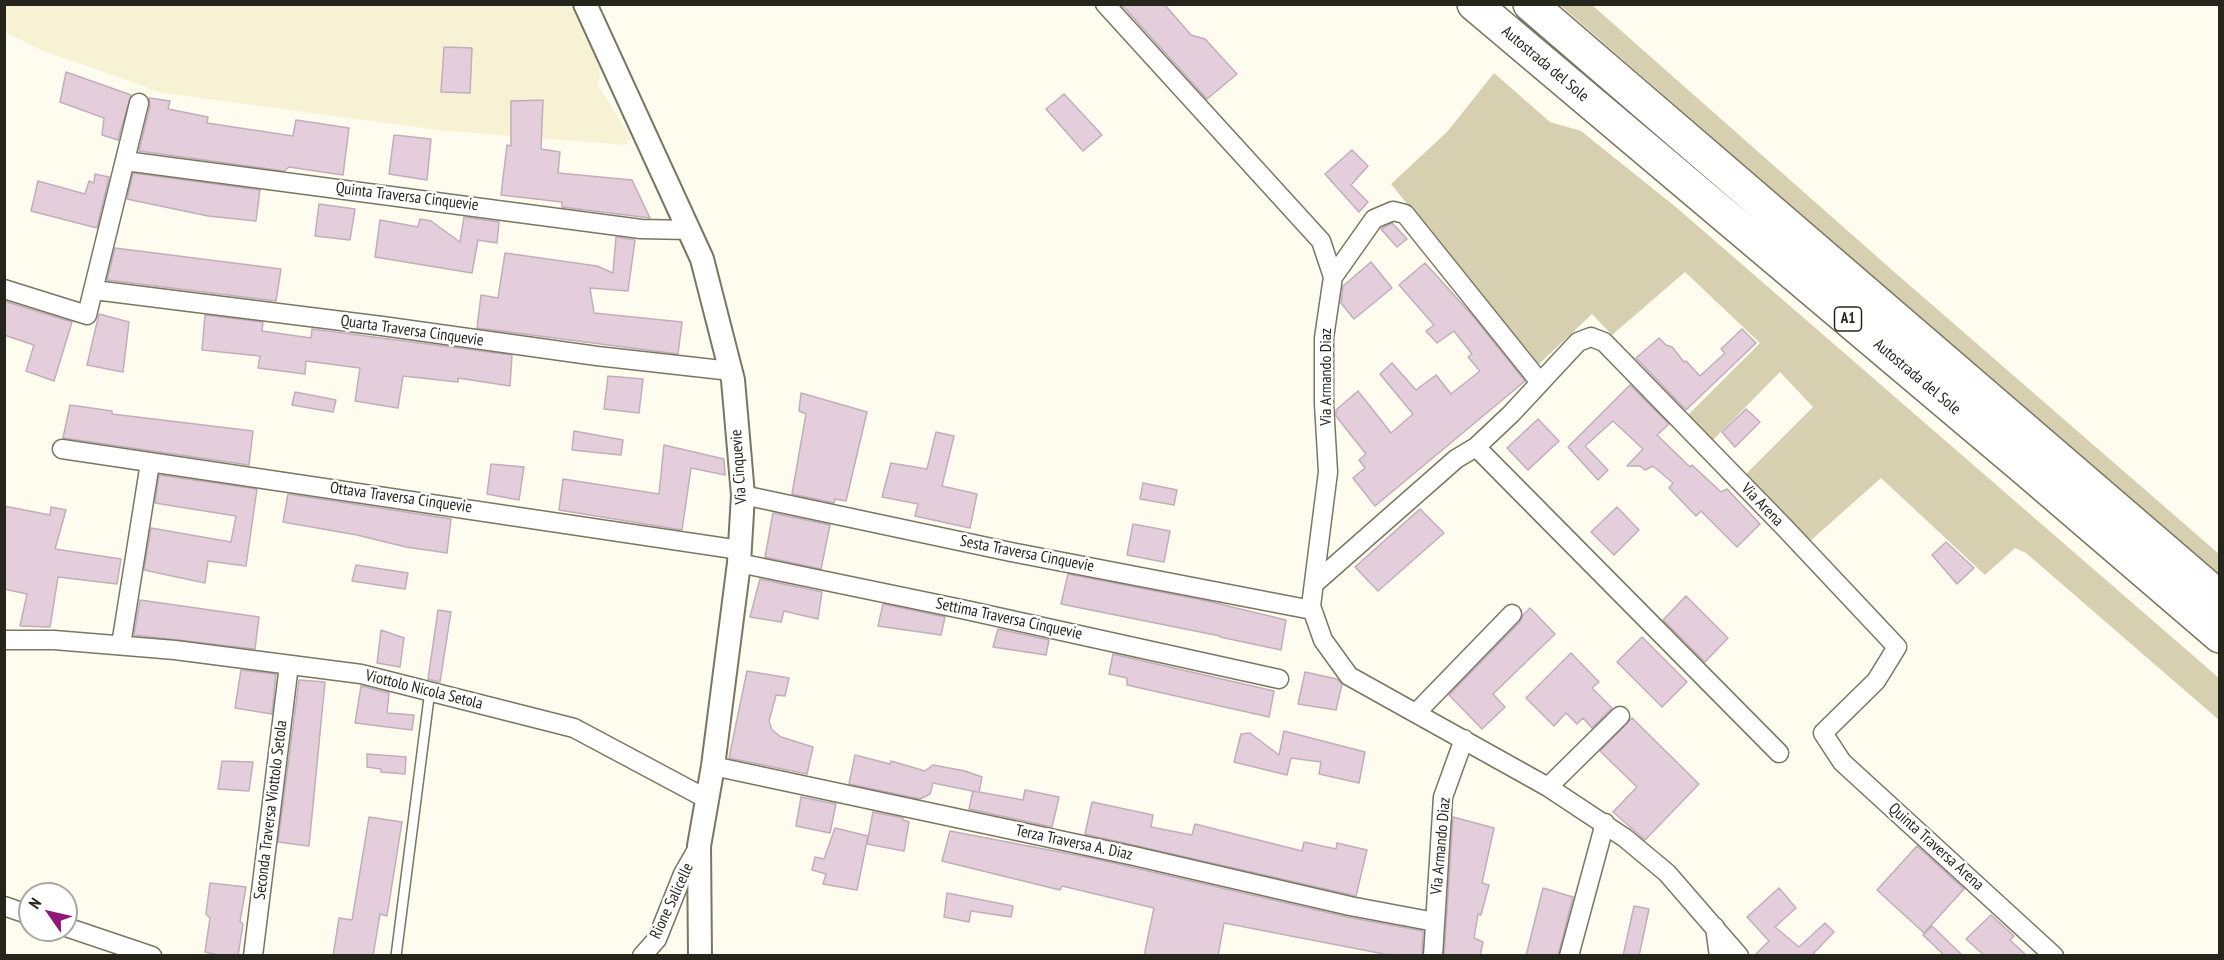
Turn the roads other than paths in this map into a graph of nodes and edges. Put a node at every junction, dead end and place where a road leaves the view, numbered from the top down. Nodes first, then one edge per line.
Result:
1 (585, 4) edge
2 (1105, 4) edge
3 (1474, 4) edge
4 (1530, 4) edge
5 (139, 103) dead end
6 (125, 161) junction
7 (689, 230) junction
8 (1333, 277) junction
9 (4, 289) edge
10 (94, 290) junction
11 (731, 371) junction
12 (1539, 381) junction
13 (1476, 447) junction
14 (62, 449) dead end
15 (150, 463) junction
16 (743, 495) junction
17 (739, 556) junction
18 (1315, 583) junction
19 (2220, 597) edge
20 (1312, 610) junction
21 (1512, 614) dead end
22 (2220, 636) edge
23 (4, 640) edge
24 (121, 645) junction
25 (289, 665) junction
26 (1279, 679) dead end
27 (430, 690) junction
28 (1416, 713) junction
29 (1620, 716) dead end
30 (1823, 733) joint
31 (1464, 739) junction
32 (1779, 753) dead end
33 (713, 766) junction
34 (1548, 787) junction
35 (707, 799) junction
36 (1605, 823) junction
37 (699, 846) junction
38 (1435, 922) junction
39 (1715, 927) junction
40 (78, 931) edge
41 (152, 956) edge
42 (253, 956) edge
43 (396, 956) edge
44 (642, 956) edge
45 (700, 956) edge
46 (1433, 956) edge
47 (1569, 956) edge
48 (1719, 956) edge
49 (1739, 956) edge
50 (2054, 956) edge

1 - 7 street, Via Cinquevie
2 - 8 street, Via Armando Diaz
3 - 22 highway, Autostrada del Sole / A1
4 - 19 highway, Autostrada del Sole / A1
5 - 6 street
6 - 7 street, Quinta Traversa Cinquevie
6 - 10 street
7 - 11 street, Via Cinquevie
8 - 12 street
8 - 18 street, Via Armando Diaz
9 - 10 street
10 - 11 street, Quarta Traversa Cinquevie
11 - 16 street, Via Cinquevie
12 - 13 street, Via Arena
12 - 30 street, Via Arena
13 - 18 street, Via Arena
13 - 32 street
14 - 15 street, Ottava Traversa Cinquevie
15 - 17 street, Ottava Traversa Cinquevie
15 - 24 street
16 - 17 street, Via Cinquevie
16 - 20 street, Sesta Traversa Cinquevie
17 - 26 street, Settima Traversa Cinquevie
17 - 33 street, Via Cinquevie
18 - 20 street, Via Armando Diaz
20 - 28 street, Via Armando Diaz
21 - 28 street
23 - 24 street, Viottolo Nicola Setola
24 - 25 street, Viottolo Nicola Setola
25 - 27 street, Viottolo Nicola Setola
25 - 42 street, Seconda Traversa Viottolo Setola
27 - 35 street, Viottolo Nicola Setola
27 - 43 lane
28 - 31 street, Via Armando Diaz
29 - 34 street
30 - 50 street, Quinta Traversa Arena
31 - 34 street, Via Armando Diaz
31 - 38 street, Via Armando Diaz
33 - 35 street, Via Cinquevie
33 - 38 street, Terza Traversa A. Diaz
34 - 36 street, Via Armando Diaz
35 - 37 street, Via Cinquevie
36 - 39 street, Via Armando Diaz
36 - 47 street
37 - 44 street, Rione Salicelle
37 - 45 street, Via Cinquevie
38 - 46 street, Via Armando Diaz
39 - 48 street
39 - 49 street, Via Armando Diaz
40 - 41 street

